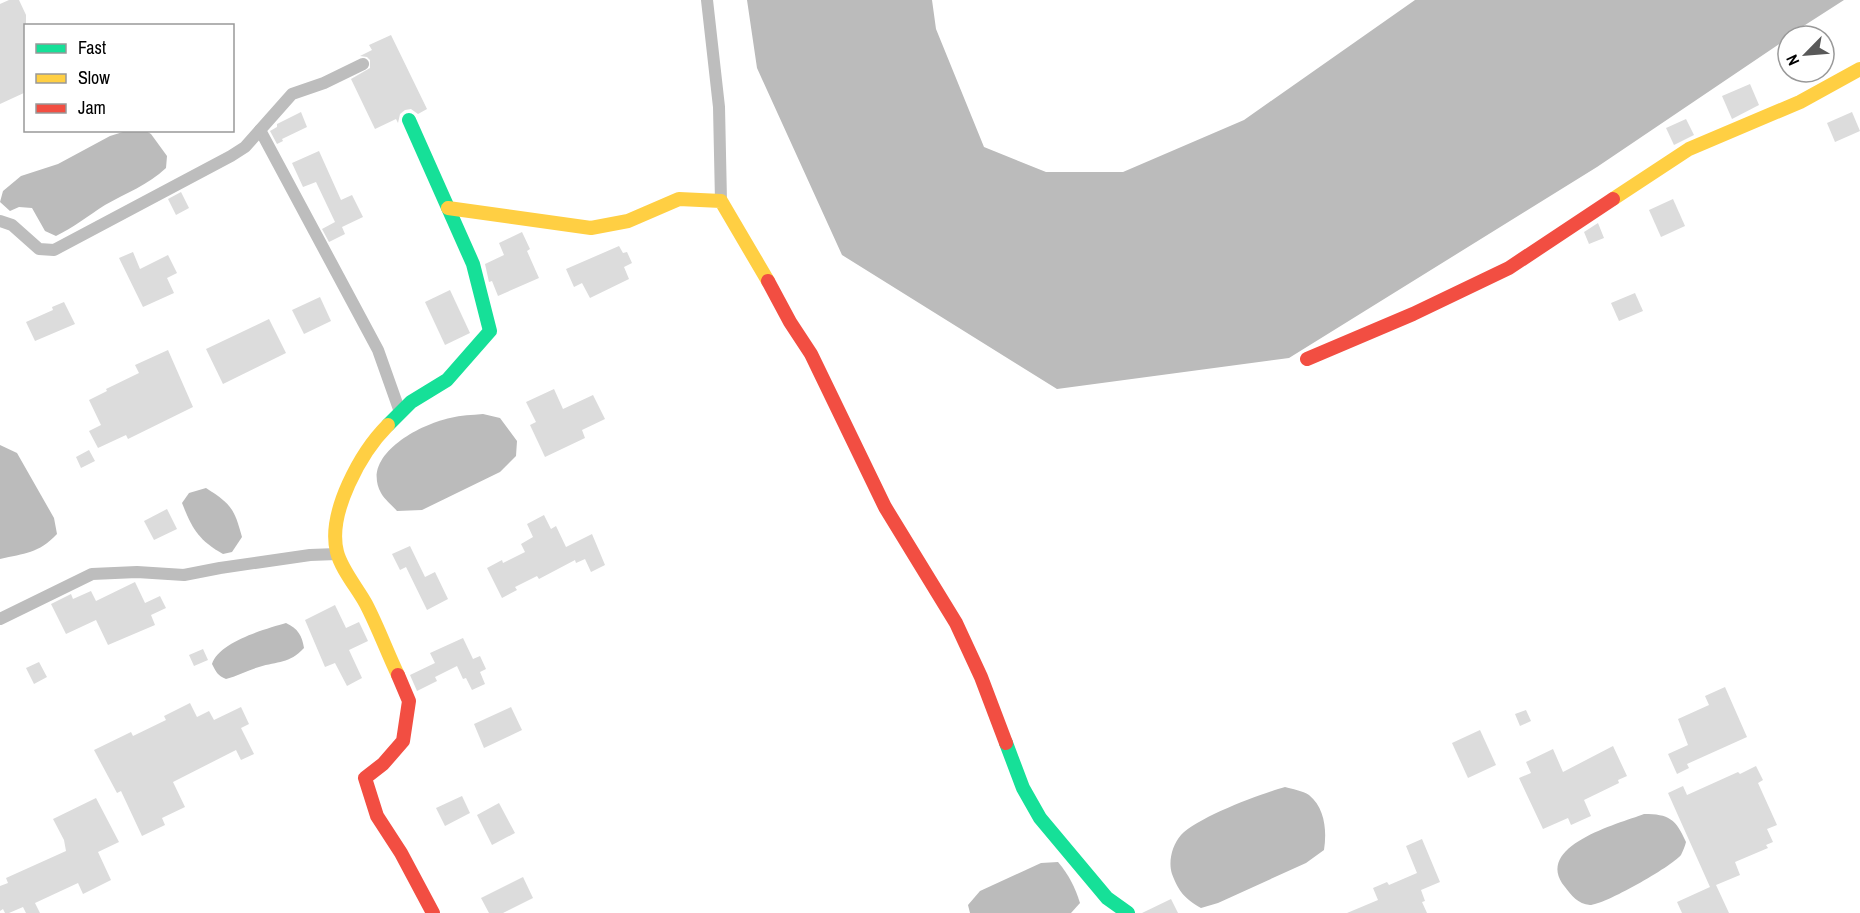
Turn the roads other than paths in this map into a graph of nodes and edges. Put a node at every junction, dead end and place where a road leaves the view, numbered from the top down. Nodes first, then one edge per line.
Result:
1 (707, 0) edge
2 (363, 64) dead end
3 (1860, 69) edge
4 (409, 120) dead end
5 (260, 130) junction
6 (722, 201) junction
7 (448, 208) junction
8 (0, 220) edge
9 (1307, 359) dead end
10 (400, 412) junction
11 (338, 554) junction
12 (0, 619) edge
13 (433, 913) edge
14 (1128, 913) edge

1 - 6 street
2 - 5 street
3 - 9 street
4 - 7 street
5 - 8 street
5 - 10 street
6 - 7 street
6 - 14 street
7 - 10 street
10 - 11 street
11 - 12 street
11 - 13 street

